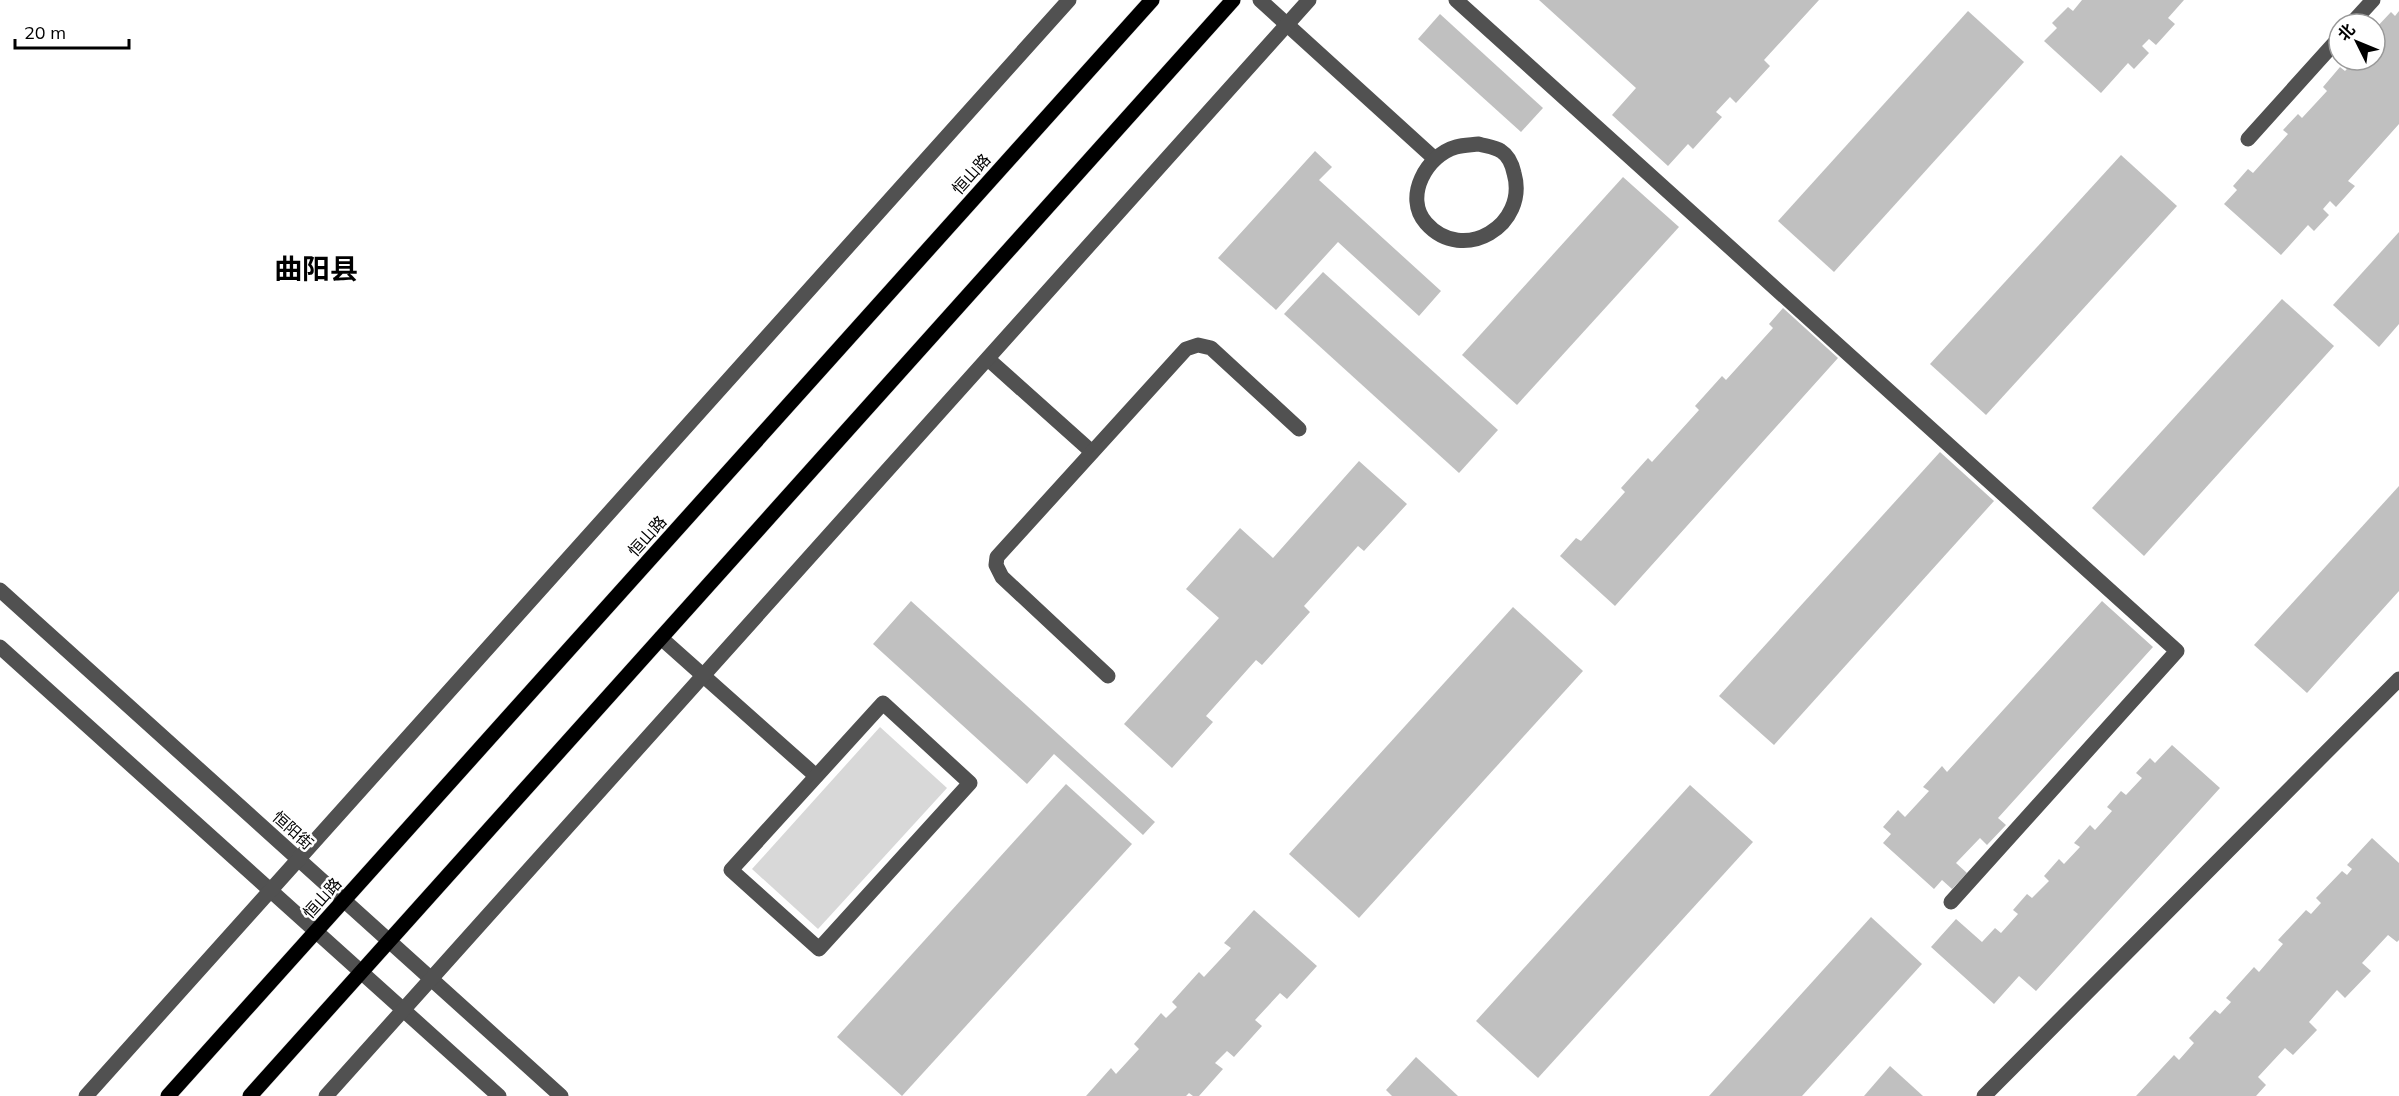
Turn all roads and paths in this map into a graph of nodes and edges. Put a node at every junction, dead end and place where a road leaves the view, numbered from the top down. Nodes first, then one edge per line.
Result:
1 (1070, 0) edge
2 (1152, 0) edge
3 (1233, 0) edge
4 (1260, 0) edge
5 (1309, 0) edge
6 (1456, 0) edge
7 (2373, 0) edge
8 (2362, 12) edge
9 (1287, 25) junction
10 (2327, 51) edge
11 (2248, 139) dead end
12 (1435, 159) junction
13 (988, 359) junction
14 (1299, 429) dead end
15 (1092, 452) junction
16 (0, 590) edge
17 (661, 638) junction
18 (0, 647) edge
19 (703, 676) junction
20 (1108, 676) dead end
21 (2399, 679) edge
22 (816, 776) junction
23 (299, 859) junction
24 (270, 890) junction
25 (344, 900) junction
26 (1952, 902) dead end
27 (316, 931) junction
28 (389, 941) junction
29 (361, 972) junction
30 (431, 979) junction
31 (403, 1010) junction
32 (86, 1096) edge
33 (168, 1096) edge
34 (250, 1096) edge
35 (326, 1096) edge
36 (499, 1096) edge
37 (561, 1096) edge
38 (1984, 1096) edge

1 - 23 street
2 - 25 main road, 恒山路
3 - 17 main road
4 - 9 street
5 - 9 street
6 - 26 street
7 - 8 street
9 - 12 street
9 - 13 street
10 - 11 street
12 - 12 street
13 - 15 street
13 - 19 street
14 - 15 street
15 - 20 street
16 - 23 street, 恒阳街
17 - 19 street
17 - 28 main road
18 - 24 street
19 - 22 street
19 - 30 street
21 - 38 street
22 - 22 street
23 - 24 street
23 - 25 street, 恒阳街
24 - 27 street
24 - 32 street
25 - 27 main road, 恒山路
25 - 28 street, 恒阳街
27 - 29 street
27 - 33 main road, 恒山路
28 - 29 main road
28 - 30 street, 恒阳街
29 - 31 street
29 - 34 main road
30 - 31 street
30 - 37 street, 恒阳街
31 - 35 street
31 - 36 street

